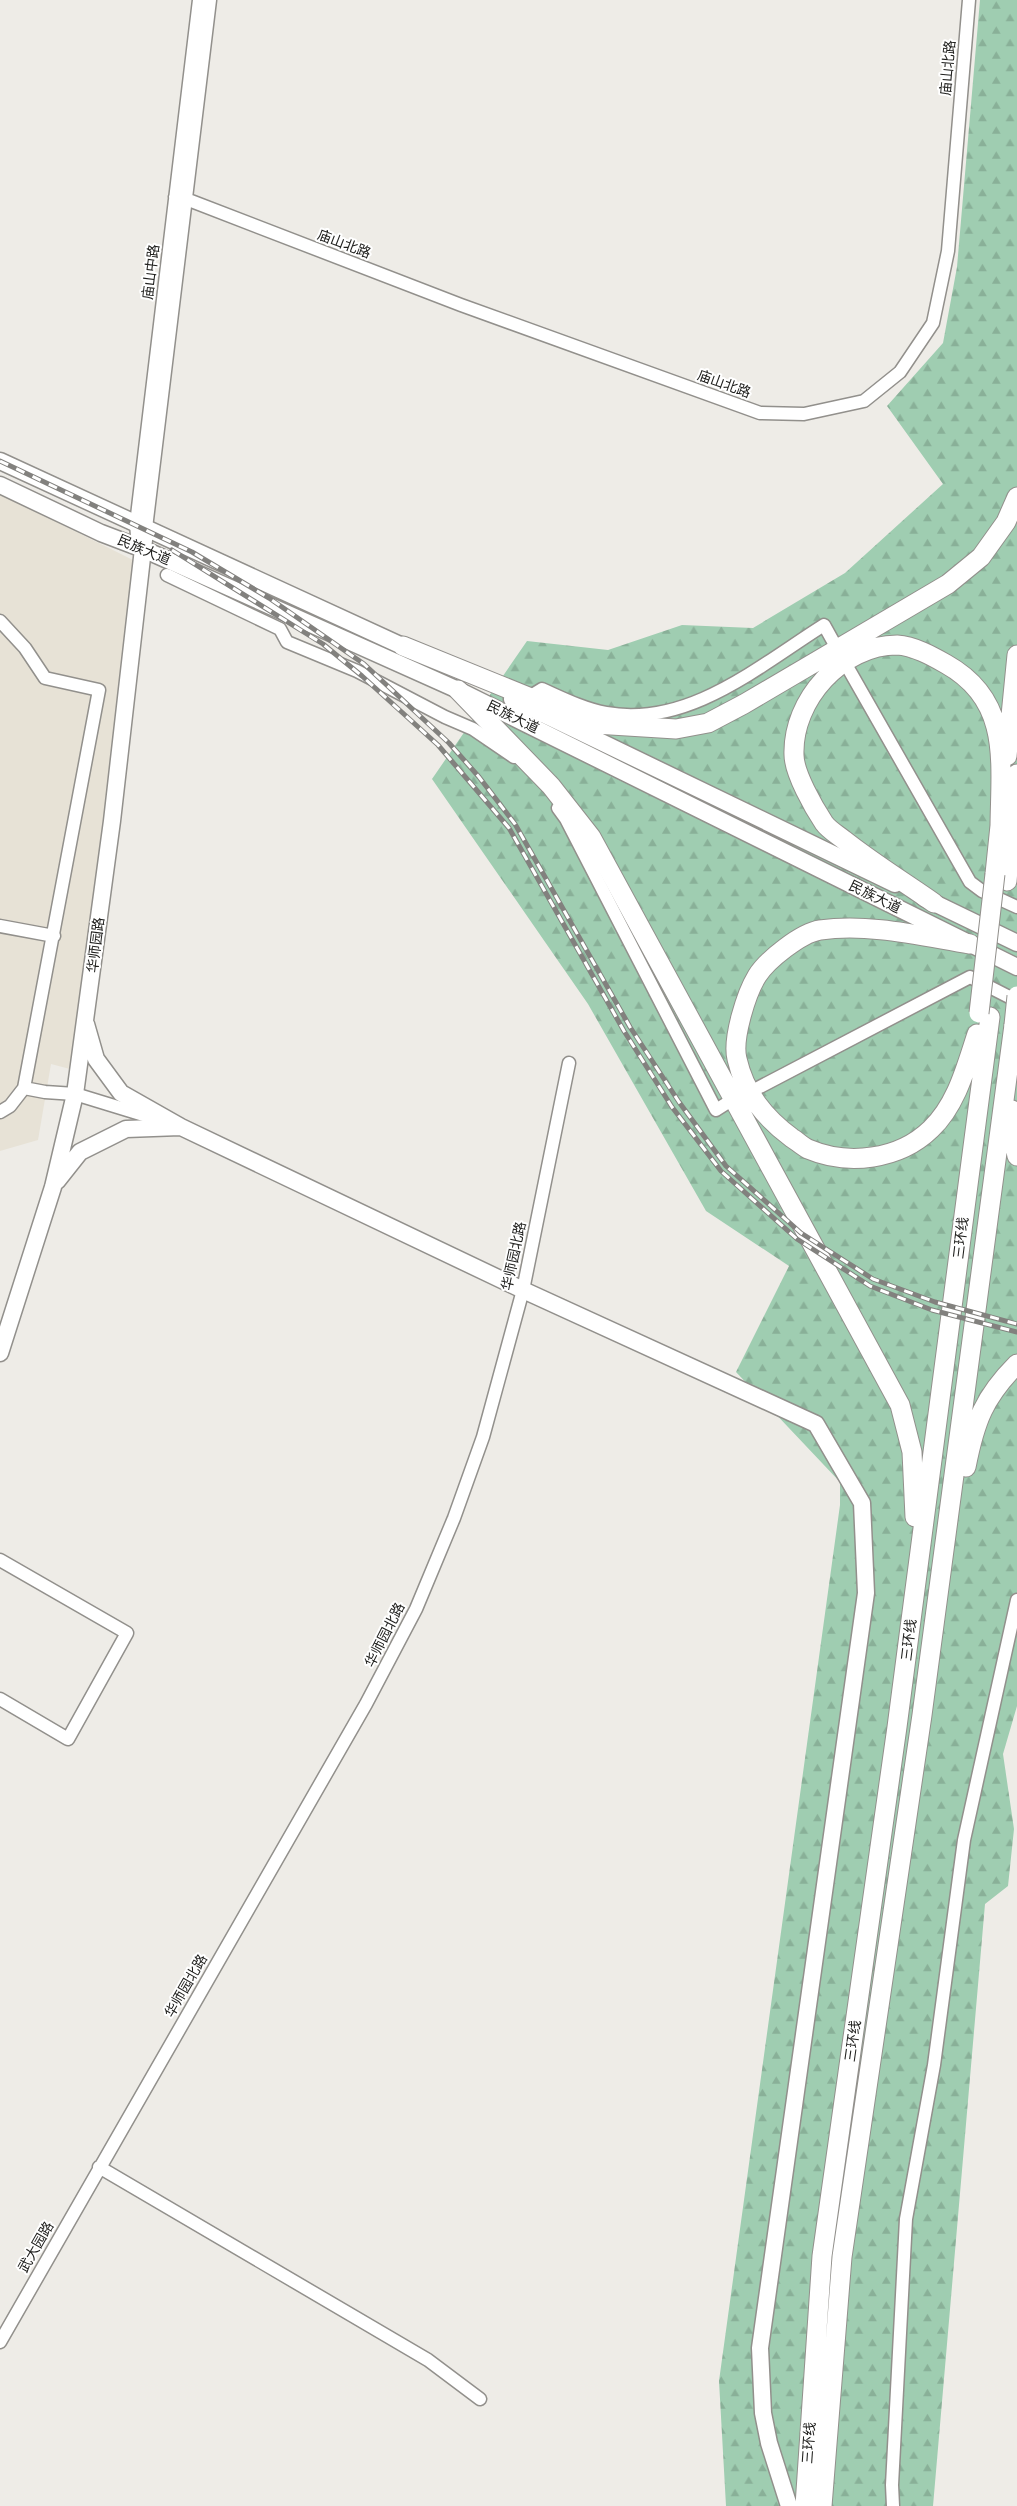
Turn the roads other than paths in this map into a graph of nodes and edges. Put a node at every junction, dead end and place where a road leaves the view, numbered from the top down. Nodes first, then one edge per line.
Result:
1 (199, 0) edge
2 (210, 0) edge
3 (969, 0) edge
4 (181, 198) junction
5 (0, 461) edge
6 (0, 484) edge
7 (1017, 497) edge
8 (141, 526) junction
9 (141, 548) junction
10 (167, 575) dead end
11 (0, 620) edge
12 (834, 643) dead end
13 (403, 646) junction
14 (1017, 655) edge
15 (848, 668) dead end
16 (458, 690) junction
17 (529, 697) junction
18 (1017, 774) edge
19 (1000, 828) junction
20 (1001, 878) junction
21 (934, 903) junction
22 (1017, 907) edge
23 (0, 926) edge
24 (54, 936) junction
25 (1017, 943) edge
26 (970, 944) junction
27 (1017, 967) edge
28 (1017, 996) edge
29 (1017, 1001) edge
30 (985, 1015) junction
31 (86, 1024) junction
32 (1014, 1025) junction
33 (977, 1034) junction
34 (569, 1063) dead end
35 (24, 1088) junction
36 (756, 1090) dead end
37 (75, 1094) junction
38 (727, 1103) dead end
39 (0, 1112) edge
40 (181, 1126) junction
41 (1017, 1156) edge
42 (53, 1187) junction
43 (523, 1290) junction
44 (0, 1353) edge
45 (1017, 1364) edge
46 (914, 1537) junction
47 (0, 1560) edge
48 (1017, 1600) edge
49 (0, 1699) edge
50 (922, 1715) junction
51 (868, 1938) junction
52 (99, 2167) junction
53 (0, 2342) edge
54 (480, 2399) dead end
55 (788, 2506) edge
56 (805, 2506) edge
57 (822, 2506) edge
58 (893, 2506) edge

1 - 4 street, 庙山中路
2 - 4 street, 庙山中路
3 - 4 street, 庙山北路
4 - 8 street, 庙山中路
5 - 8 main road, 民族大道
6 - 9 main road, 民族大道
7 - 17 highway
8 - 9 main road, 华师园路
8 - 13 main road, 民族大道
9 - 16 main road, 民族大道
9 - 31 main road, 华师园路
10 - 38 street
11 - 24 street
12 - 17 street
13 - 17 highway
13 - 21 main road, 民族大道
14 - 19 highway
15 - 22 street
16 - 26 main road, 民族大道
16 - 46 highway
18 - 20 highway, 三环线
19 - 20 highway
19 - 21 highway
20 - 30 highway, 三环线
21 - 25 main road, 民族大道
23 - 24 street
24 - 35 street
26 - 27 main road, 民族大道
26 - 33 highway
28 - 32 highway, 三环线, bridge
29 - 36 street
30 - 33 highway
30 - 51 highway, 三环线
31 - 37 main road, 华师园路
31 - 40 main road
32 - 41 highway
32 - 50 highway, 三环线
33 - 46 highway
34 - 43 street, 华师园北路
35 - 37 street
35 - 39 street
37 - 40 street
37 - 42 main road, 华师园路
40 - 42 main road
40 - 43 main road
42 - 44 main road, 华师园路
43 - 52 street, 华师园北路
43 - 55 main road
45 - 50 highway
46 - 51 highway
47 - 49 street
48 - 58 street
50 - 57 highway, 三环线
51 - 56 highway, 三环线
52 - 53 street, 武大园路
52 - 54 street

